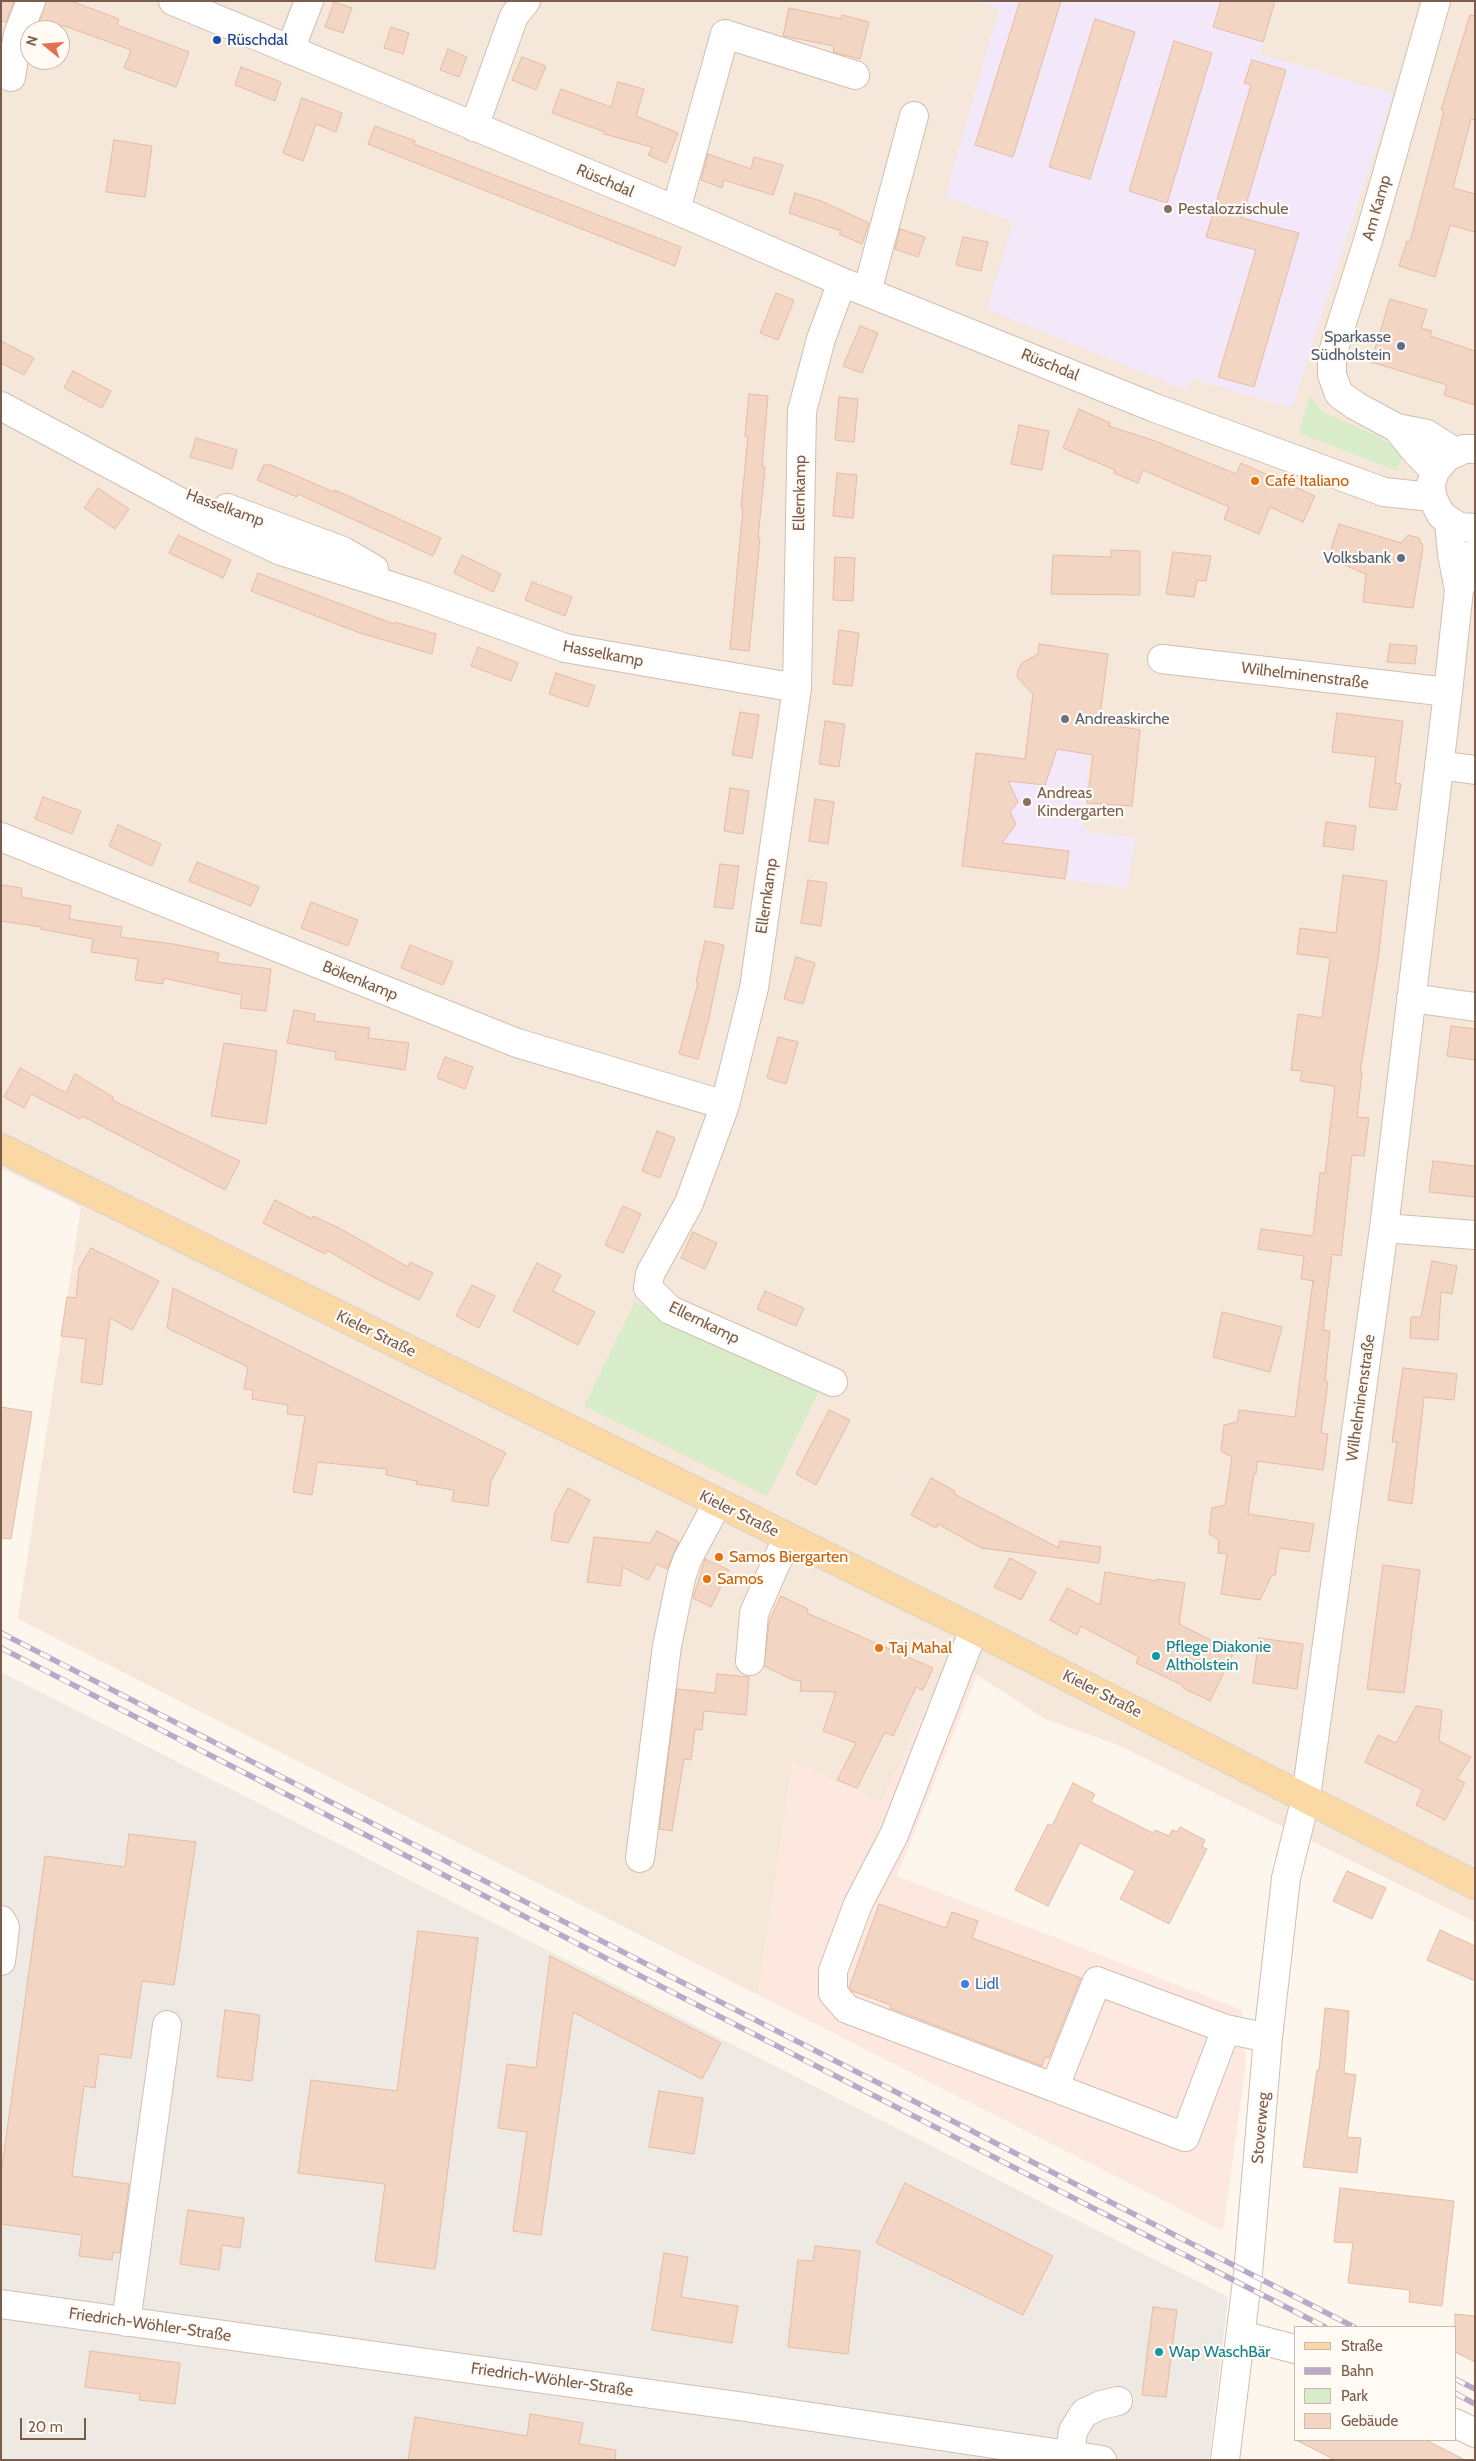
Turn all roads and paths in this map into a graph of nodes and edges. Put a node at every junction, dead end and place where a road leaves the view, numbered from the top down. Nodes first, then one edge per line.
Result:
1 (30, 1) edge
2 (173, 1) edge
3 (309, 1) edge
4 (526, 1) edge
5 (1436, 1) edge
6 (290, 50) junction
7 (855, 75) dead end
8 (11, 77) dead end
9 (914, 116) dead end
10 (474, 126) junction
11 (676, 210) junction
12 (854, 287) junction
13 (1, 406) edge
14 (1397, 428) junction
15 (1465, 450) edge
16 (1434, 484) junction
17 (1449, 522) junction
18 (1475, 528) edge
19 (1475, 553) edge
20 (1464, 597) edge
21 (1162, 659) dead end
22 (797, 688) junction
23 (1448, 692) junction
24 (1439, 765) junction
25 (1475, 770) edge
26 (1, 837) edge
27 (1411, 998) junction
28 (1475, 1007) edge
29 (725, 1105) junction
30 (1, 1148) edge
31 (1384, 1228) junction
32 (1475, 1235) edge
33 (834, 1382) dead end
34 (717, 1504) junction
35 (787, 1538) junction
36 (974, 1629) junction
37 (750, 1661) dead end
38 (1306, 1797) junction
39 (640, 1858) dead end
40 (1475, 1884) edge
41 (1, 1920) edge
42 (1, 1961) edge
43 (166, 2025) dead end
44 (1226, 2029) junction
45 (1268, 2038) junction
46 (1055, 2086) junction
47 (2, 2309) edge
48 (126, 2322) junction
49 (1241, 2335) junction
50 (1294, 2348) edge
51 (1118, 2402) dead end
52 (1456, 2424) edge
53 (1475, 2433) edge
54 (1070, 2455) junction
55 (1102, 2460) edge
56 (1224, 2460) edge

1 - 8 street
2 - 6 street, Rüschdal
3 - 6 street
4 - 10 street
5 - 14 street, Am Kamp
6 - 10 street, Rüschdal
7 - 11 street
9 - 12 street, Ellernkamp
10 - 11 street, Rüschdal
11 - 12 street, Rüschdal
12 - 16 street, Rüschdal
12 - 22 street, Ellernkamp
13 - 22 street, Hasselkamp
14 - 15 street
14 - 16 street
15 - 16 street
16 - 17 street
17 - 18 street
17 - 20 street, Wilhelminenstraße
19 - 20 street, Wilhelminenstraße
20 - 23 street, Wilhelminenstraße
21 - 23 street, Wilhelminenstraße
22 - 29 street, Ellernkamp
23 - 24 street, Wilhelminenstraße
24 - 25 street
24 - 27 street, Wilhelminenstraße
26 - 29 street, Bökenkamp
27 - 28 street
27 - 31 street, Wilhelminenstraße
29 - 33 street, Ellernkamp
30 - 34 main road, Kieler Straße
31 - 32 street
31 - 38 street, Wilhelminenstraße
34 - 35 main road, Kieler Straße
34 - 39 street
35 - 36 main road, Kieler Straße
35 - 37 street
36 - 38 main road, Kieler Straße
36 - 46 street
38 - 40 main road, Kieler Straße
38 - 45 street, Stoverweg
41 - 42 street
43 - 48 street
44 - 45 street
44 - 46 street
44 - 46 street
45 - 49 street, Stoverweg
47 - 48 street, Friedrich-Wöhler-Straße
48 - 54 street, Friedrich-Wöhler-Straße
49 - 50 street
49 - 56 street, Stoverweg
51 - 54 street
52 - 53 street
54 - 55 street, Friedrich-Wöhler-Straße

